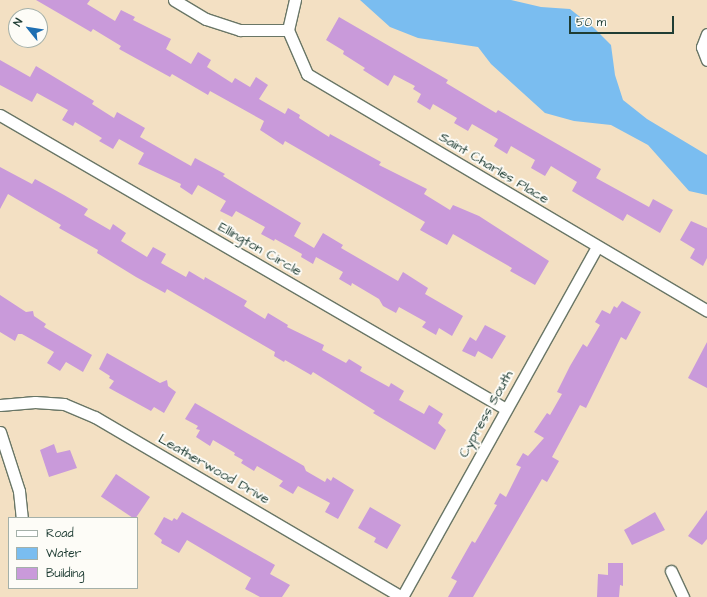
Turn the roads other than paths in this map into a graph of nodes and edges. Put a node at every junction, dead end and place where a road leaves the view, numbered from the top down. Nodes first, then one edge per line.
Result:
1 (174, 0) edge
2 (295, 0) edge
3 (288, 30) junction
4 (707, 34) edge
5 (707, 60) edge
6 (0, 115) edge
7 (597, 247) junction
8 (707, 311) edge
9 (0, 405) edge
10 (506, 409) junction
11 (0, 432) edge
12 (22, 517) edge
13 (671, 571) dead end
14 (402, 597) edge
15 (683, 597) edge

1 - 3 street
2 - 3 street
3 - 7 street, Saint Charles Place
4 - 5 street
6 - 10 street, Ellington Circle
7 - 8 street, Saint Charles Place
7 - 10 street, Cypress South
9 - 14 street, Leatherwood Drive
10 - 14 street, Cypress South
11 - 12 street
13 - 15 street

